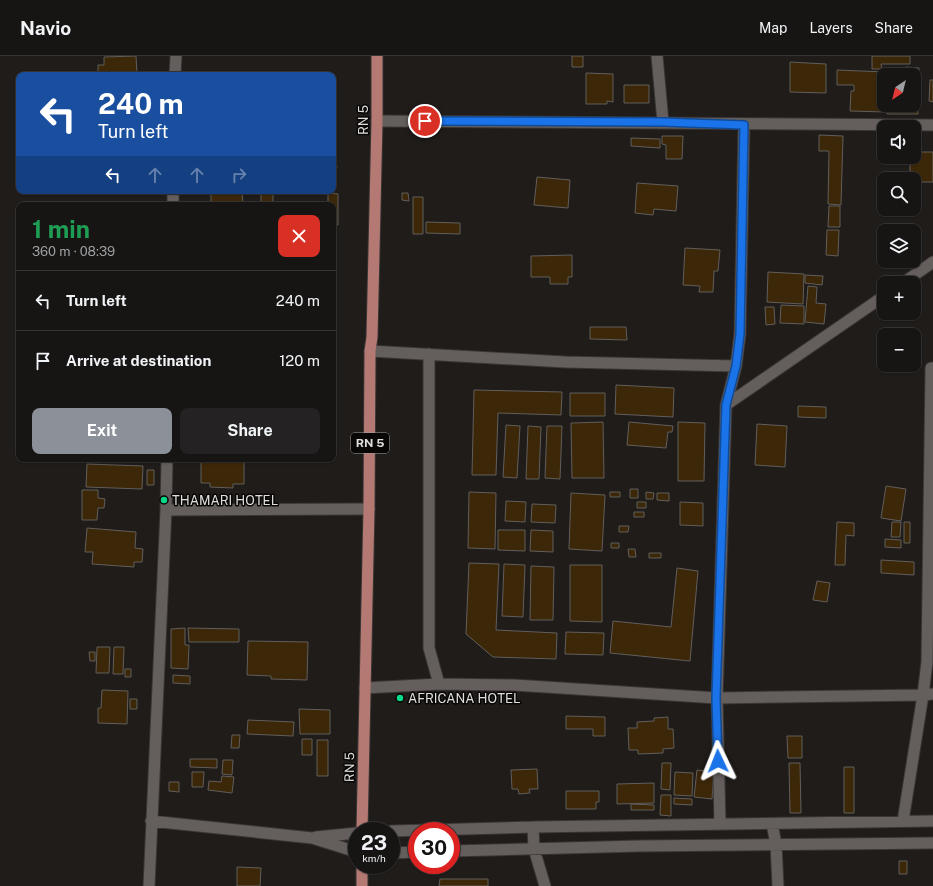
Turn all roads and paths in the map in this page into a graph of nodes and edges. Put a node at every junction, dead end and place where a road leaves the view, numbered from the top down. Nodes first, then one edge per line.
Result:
1 (176, 56) edge
2 (377, 56) edge
3 (657, 56) edge
4 (175, 72) edge
5 (378, 121) junction
6 (663, 122) junction
7 (744, 125) junction
8 (933, 125) edge
9 (933, 262) edge
10 (913, 276) edge
11 (877, 301) edge
12 (370, 351) junction
13 (429, 354) junction
14 (736, 366) junction
15 (933, 368) edge
16 (726, 405) junction
17 (167, 462) edge
18 (369, 509) junction
19 (166, 510) junction
20 (439, 684) junction
21 (365, 688) junction
22 (928, 695) edge
23 (716, 698) junction
24 (152, 821) junction
25 (903, 821) junction
26 (933, 821) edge
27 (362, 822) edge
28 (720, 824) junction
29 (772, 824) junction
30 (533, 827) junction
31 (400, 831) edge
32 (348, 833) edge
33 (312, 838) junction
34 (933, 842) edge
35 (776, 844) junction
36 (348, 849) edge
37 (534, 849) junction
38 (460, 851) edge
39 (362, 874) edge
40 (149, 886) edge
41 (362, 886) edge
42 (545, 886) edge
43 (778, 886) edge

1 - 4 street
2 - 5 main road, RN 5 / RN 5
3 - 6 street
5 - 6 street
5 - 12 main road, RN 5 / RN 5
6 - 7 street
7 - 8 street
7 - 14 street
9 - 10 street
11 - 16 street
12 - 13 street
12 - 18 main road, RN 5 / RN 5
13 - 14 street
13 - 20 street
14 - 16 street
15 - 22 street
16 - 23 street
17 - 19 street
18 - 19 street
18 - 21 main road, RN 5 / RN 5
19 - 24 street
20 - 21 street
20 - 23 street
21 - 27 main road, RN 5 / RN 5
22 - 23 street
22 - 25 street
23 - 28 street
24 - 33 street
24 - 40 street
25 - 26 street
25 - 29 street
28 - 29 street
28 - 30 street
29 - 35 street
30 - 31 street
30 - 37 street
32 - 33 street
33 - 36 street
34 - 35 street
35 - 37 street
35 - 43 street
37 - 38 street
37 - 42 street
39 - 41 main road

